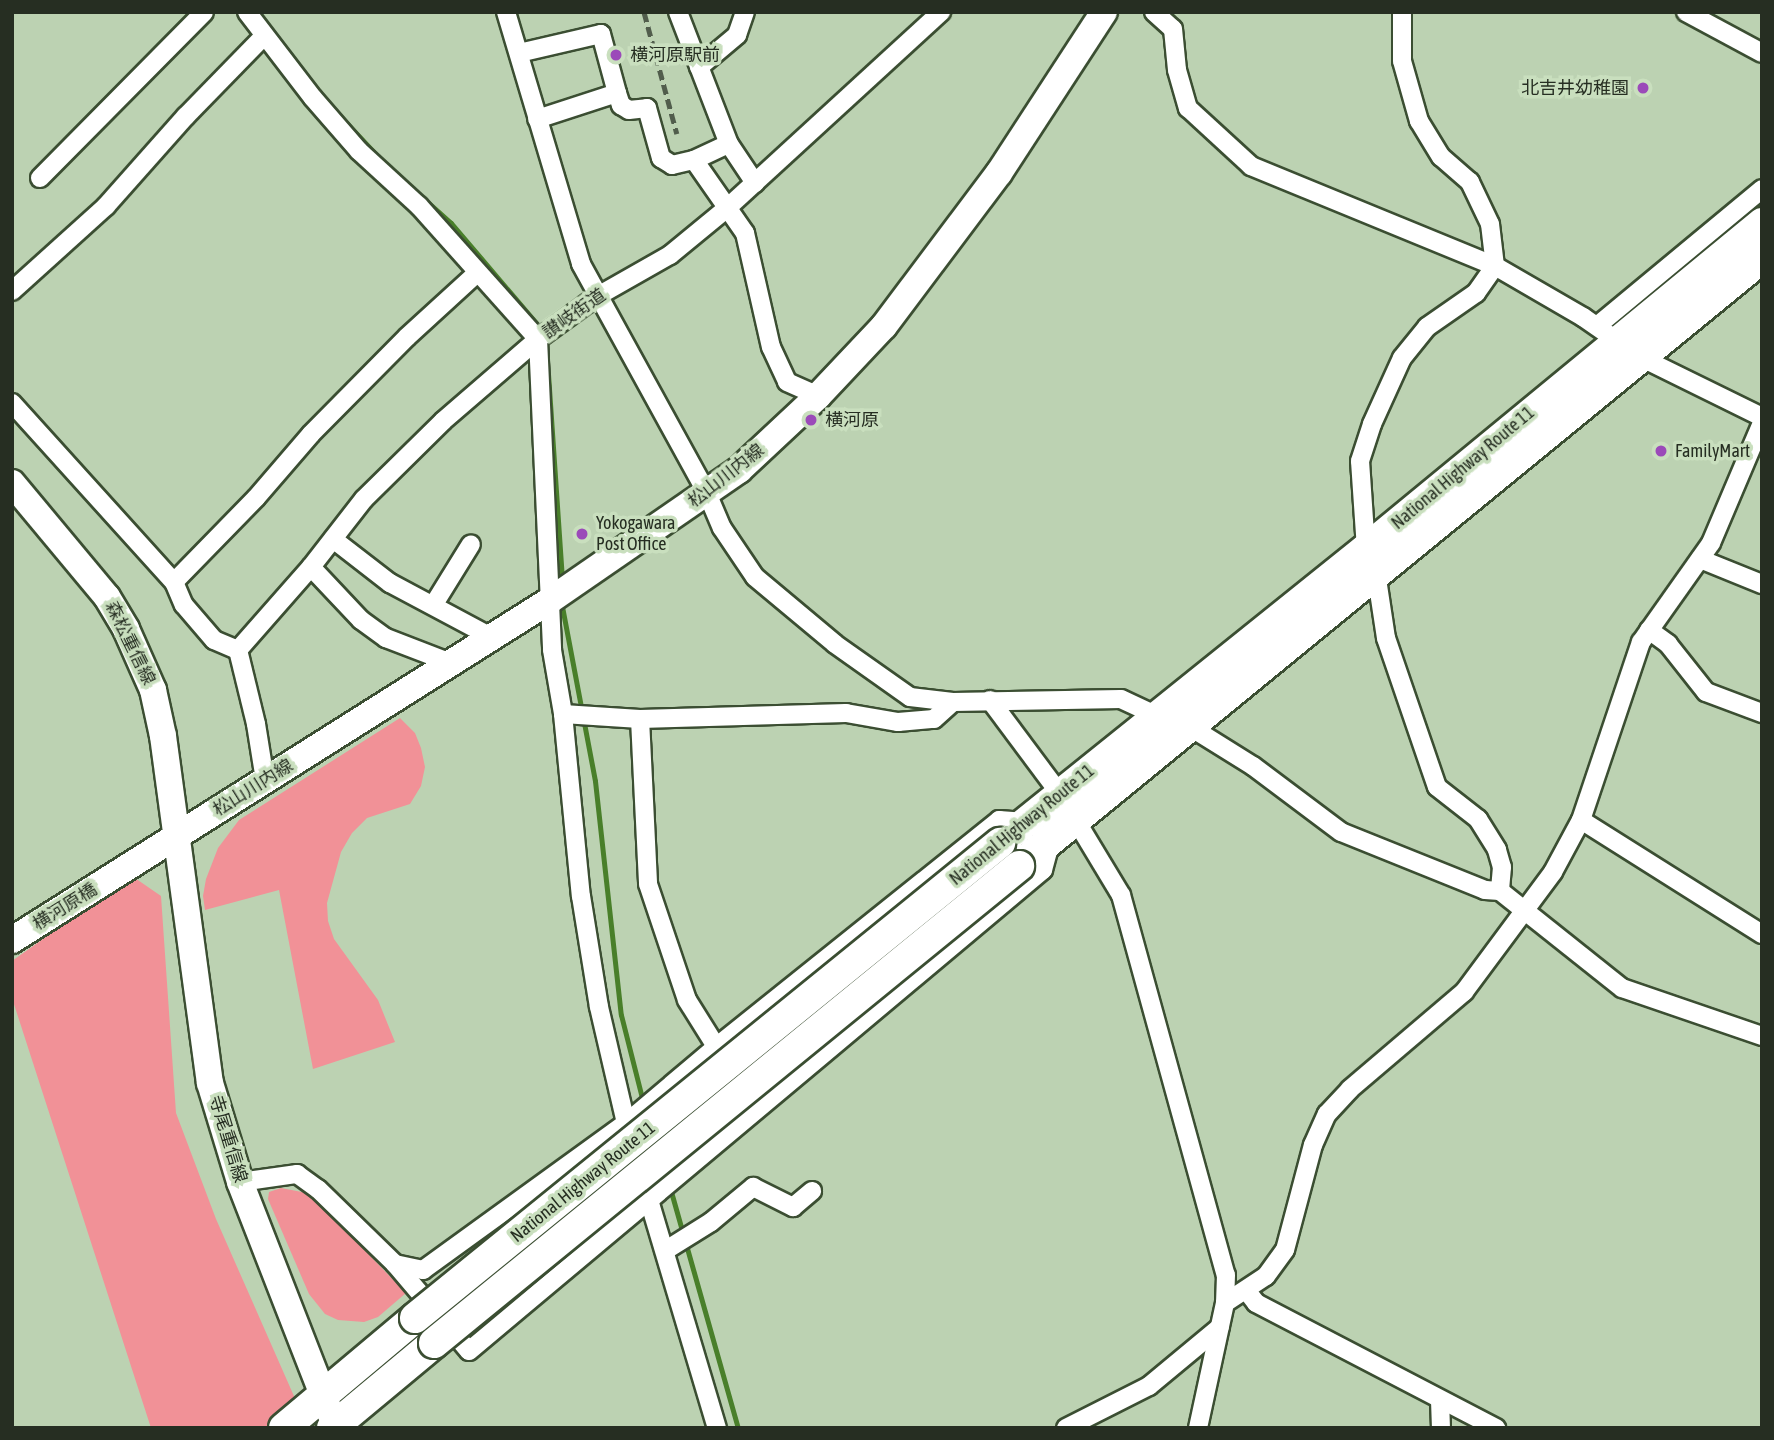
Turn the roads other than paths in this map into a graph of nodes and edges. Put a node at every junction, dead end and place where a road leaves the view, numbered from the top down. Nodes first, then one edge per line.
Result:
1 (204, 12) edge
2 (247, 12) edge
3 (506, 12) edge
4 (678, 12) edge
5 (745, 12) edge
6 (941, 12) edge
7 (1104, 12) edge
8 (1154, 12) edge
9 (1402, 12) edge
10 (1686, 12) edge
11 (264, 37) junction
12 (519, 53) junction
13 (1762, 53) edge
14 (699, 67) junction
15 (617, 93) junction
16 (537, 119) junction
17 (729, 144) junction
18 (694, 160) junction
19 (40, 178) dead end
20 (755, 183) junction
21 (1762, 189) edge
22 (726, 209) junction
23 (1762, 223) edge
24 (1762, 258) edge
25 (1494, 266) junction
26 (477, 273) junction
27 (12, 291) edge
28 (596, 296) junction
29 (1607, 334) junction
30 (542, 337) junction
31 (1642, 358) junction
32 (818, 396) junction
33 (12, 403) edge
34 (1762, 417) edge
35 (1762, 423) edge
36 (12, 483) edge
37 (707, 493) junction
38 (333, 539) junction
39 (471, 544) dead end
40 (1700, 559) junction
41 (1371, 561) junction
42 (311, 567) junction
43 (174, 582) junction
44 (1762, 583) edge
45 (549, 601) junction
46 (434, 604) junction
47 (1649, 630) junction
48 (491, 638) junction
49 (238, 650) junction
50 (451, 663) junction
51 (990, 700) junction
52 (953, 702) junction
53 (1762, 713) edge
54 (563, 714) junction
55 (1157, 716) junction
56 (640, 719) junction
57 (1192, 727) junction
58 (265, 780) junction
59 (1060, 794) junction
60 (1076, 820) junction
61 (1581, 820) junction
62 (1026, 822) junction
63 (174, 836) junction
64 (1050, 841) junction
65 (117, 874) joint
66 (1500, 891) junction
67 (1523, 912) junction
68 (1762, 934) edge
69 (12, 940) edge
70 (1762, 1036) edge
71 (716, 1047) junction
72 (756, 1109) junction
73 (626, 1123) junction
74 (240, 1182) junction
75 (812, 1191) dead end
76 (652, 1200) junction
77 (666, 1250) junction
78 (396, 1264) junction
79 (1247, 1290) junction
80 (1225, 1303) junction
81 (1220, 1327) junction
82 (324, 1396) junction
83 (1440, 1400) junction
84 (287, 1425) edge
85 (1201, 1425) edge
86 (334, 1427) edge
87 (717, 1428) edge
88 (1066, 1428) edge
89 (1441, 1428) edge
90 (1496, 1428) edge

1 - 19 street
2 - 11 street
3 - 12 street
4 - 14 street
5 - 14 street
6 - 20 street, 讃岐街道
7 - 32 main road, 松山川内線
8 - 25 street
9 - 25 street
10 - 13 street
11 - 26 street
11 - 27 street
12 - 15 street
12 - 16 street
14 - 17 street
15 - 16 street
15 - 18 street
16 - 28 street
17 - 18 street
17 - 20 street
18 - 22 street
20 - 22 street, 讃岐街道
21 - 29 street
22 - 28 street, 讃岐街道
22 - 32 street
23 - 29 highway, National Highway Route 11
24 - 31 highway, National Highway Route 11
25 - 29 street
25 - 41 street
26 - 30 street
26 - 43 street
28 - 30 street, 讃岐街道
28 - 37 street
29 - 31 street
29 - 41 highway, National Highway Route 11
30 - 38 street, 讃岐街道
30 - 45 street
31 - 34 street
31 - 41 highway, National Highway Route 11
32 - 37 main road, 松山川内線
33 - 43 street
35 - 40 street
36 - 63 main road, 森松重信線
37 - 45 main road, 松山川内線
37 - 52 street
38 - 42 street, 讃岐街道
38 - 46 street
39 - 46 street
40 - 44 street
40 - 47 street
41 - 55 highway, National Highway Route 11
41 - 57 highway, National Highway Route 11
41 - 66 street
42 - 49 street, 讃岐街道
42 - 50 street
43 - 49 street
45 - 48 main road, 松山川内線
45 - 54 street
46 - 48 street
47 - 53 street
47 - 61 street
48 - 50 main road, 松山川内線
49 - 58 street
50 - 58 main road, 松山川内線
51 - 52 street
51 - 55 street
51 - 59 street
52 - 56 street
54 - 56 street
54 - 73 street
55 - 59 highway, National Highway Route 11
56 - 71 street
57 - 60 highway, National Highway Route 11
57 - 66 street
58 - 63 main road, 松山川内線
59 - 60 street
59 - 62 highway, National Highway Route 11
60 - 64 highway, National Highway Route 11
60 - 80 street
61 - 67 street
61 - 68 street
62 - 71 street
62 - 82 highway, National Highway Route 11, bridge
63 - 65 main road, 松山川内線
63 - 74 main road, 寺尾重信線
64 - 72 street
64 - 86 highway, National Highway Route 11, bridge
65 - 69 main road, 横河原橋
66 - 67 street
67 - 70 street
67 - 79 street
71 - 72 street
71 - 73 street
72 - 76 street
73 - 76 street
73 - 78 street
74 - 78 street
74 - 82 main road, 寺尾重信線
75 - 77 street
76 - 77 street
76 - 78 street
77 - 87 street
79 - 80 street
79 - 83 street
80 - 81 street
81 - 85 street
81 - 88 street
82 - 84 highway, National Highway Route 11
82 - 86 main road, 寺尾重信線
83 - 89 street
83 - 90 street

